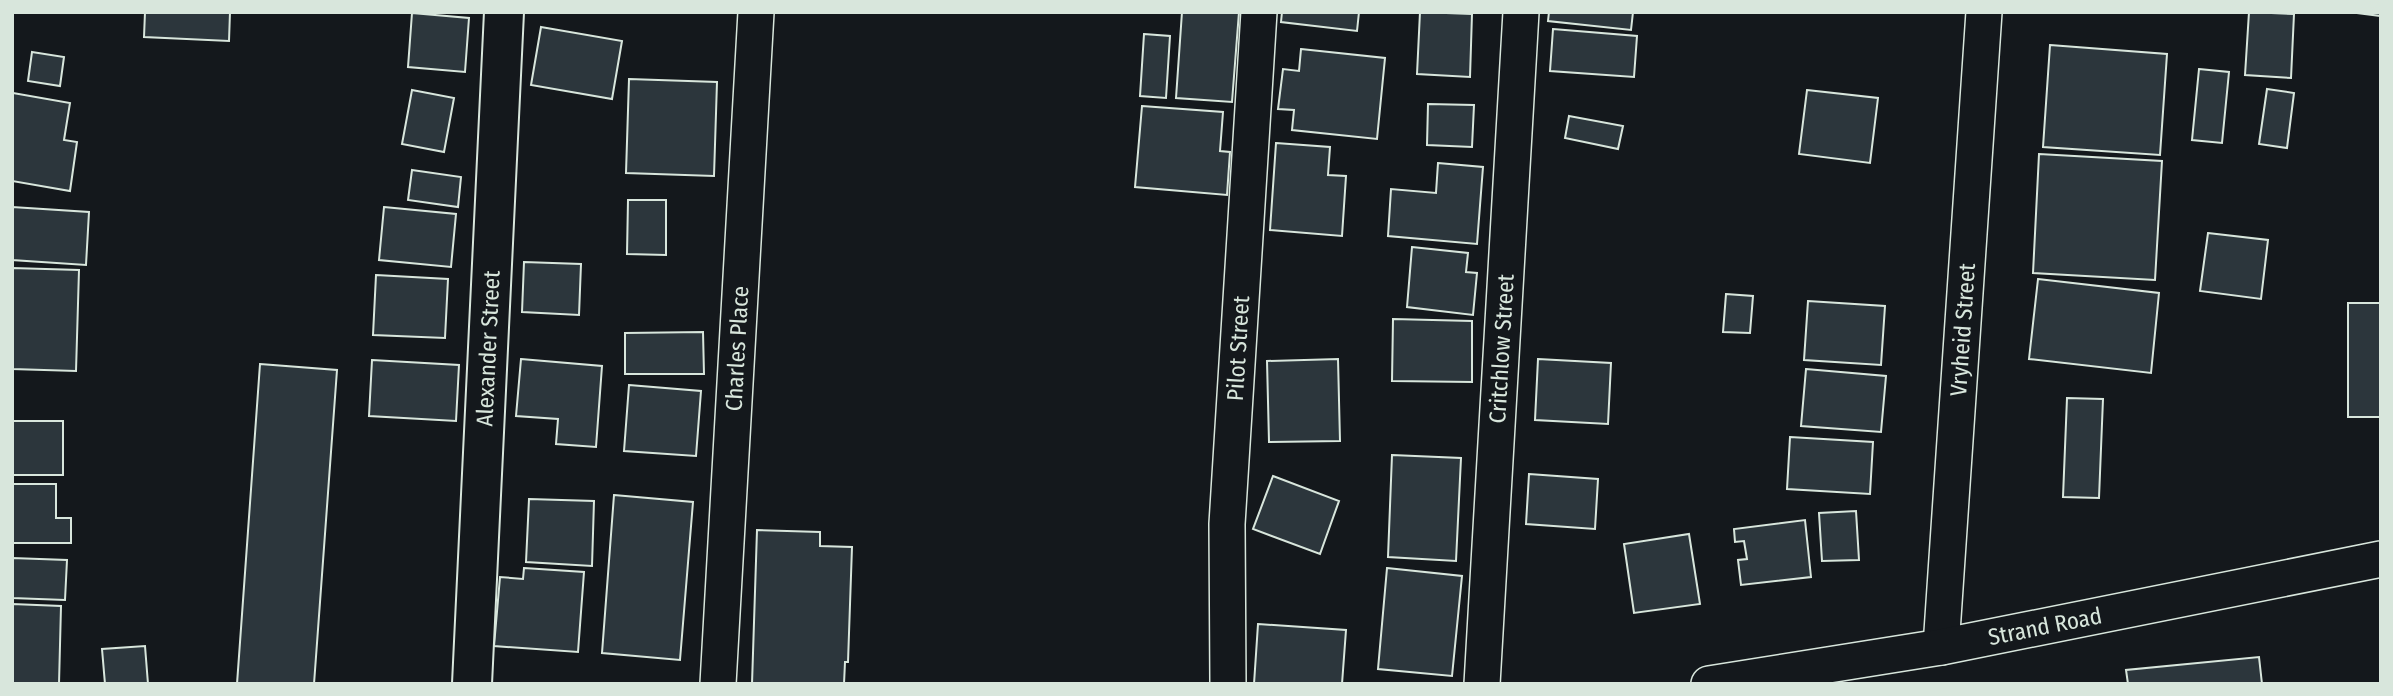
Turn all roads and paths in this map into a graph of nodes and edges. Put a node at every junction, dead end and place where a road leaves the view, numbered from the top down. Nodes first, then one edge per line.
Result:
1 (504, 12) edge
2 (757, 12) edge
3 (1259, 12) edge
4 (1521, 12) edge
5 (1984, 12) edge
6 (2381, 559) edge
7 (1941, 648) junction
8 (472, 684) edge
9 (718, 684) edge
10 (1228, 684) edge
11 (1482, 684) edge
12 (1709, 684) edge

1 - 8 street, Alexander Street
2 - 9 street, Charles Place
3 - 10 street, Pilot Street
4 - 11 street, Critchlow Street
5 - 7 street, Vryheid Street
6 - 7 street, Strand Road
7 - 12 street, Strand Road

